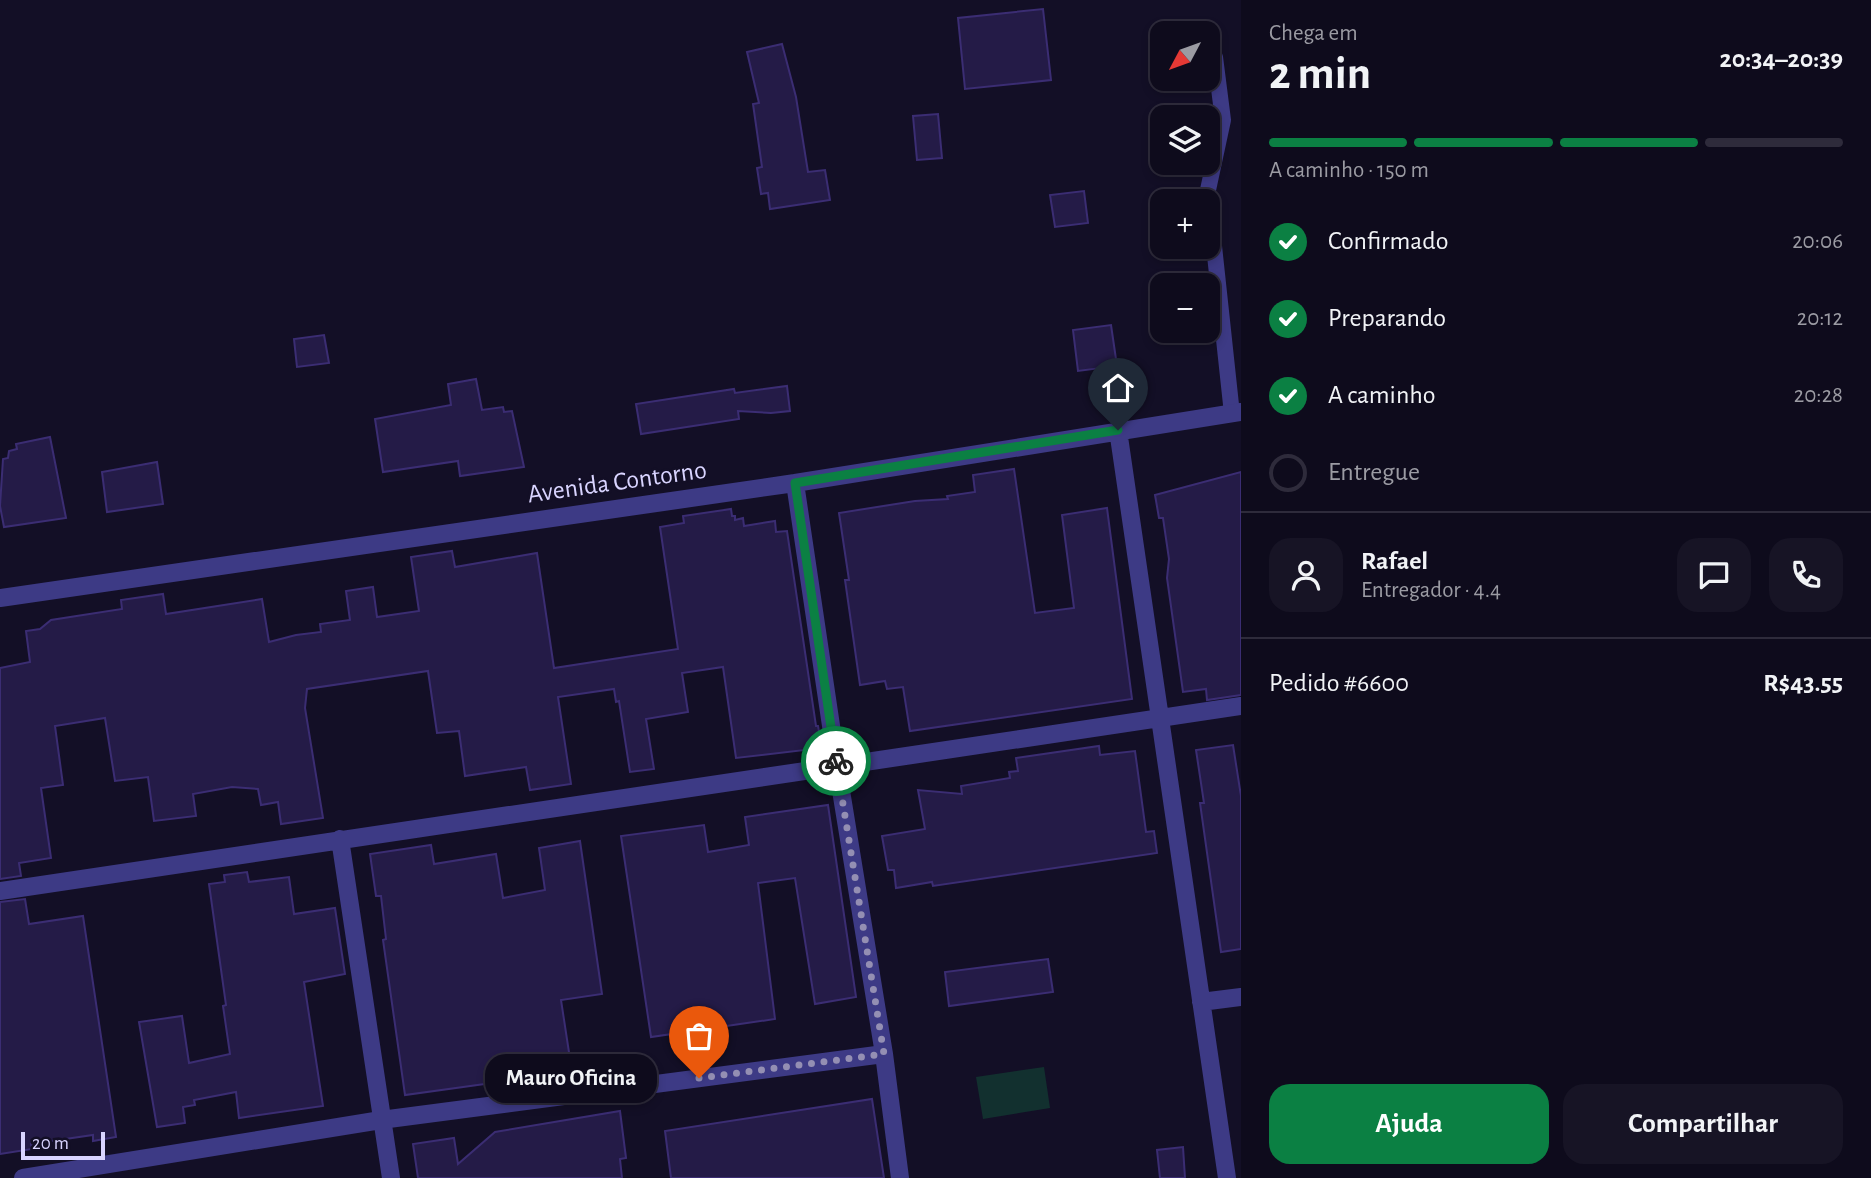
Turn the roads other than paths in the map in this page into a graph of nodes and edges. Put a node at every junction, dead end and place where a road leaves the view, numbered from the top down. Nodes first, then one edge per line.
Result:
1 (1219, 91) edge
2 (1237, 413) edge
3 (1118, 430) junction
4 (795, 483) junction
5 (0, 598) edge
6 (1241, 706) edge
7 (1160, 718) junction
8 (837, 766) junction
9 (340, 839) junction
10 (0, 891) edge
11 (1241, 997) edge
12 (1201, 1002) junction
13 (884, 1054) junction
14 (382, 1120) junction
15 (116, 1171) edge
16 (23, 1178) edge
17 (391, 1178) edge
18 (900, 1178) edge
19 (1227, 1178) edge

1 - 2 lane
2 - 3 street, Avenida Contorno
3 - 4 street, Avenida Contorno
3 - 7 street
4 - 5 street, Avenida Contorno
4 - 8 street
6 - 7 street
7 - 8 street
7 - 12 street
8 - 9 street
8 - 13 street
9 - 10 street
9 - 14 street
11 - 12 street
12 - 19 street
13 - 14 street
13 - 18 street
14 - 15 street
14 - 17 street
15 - 16 street

